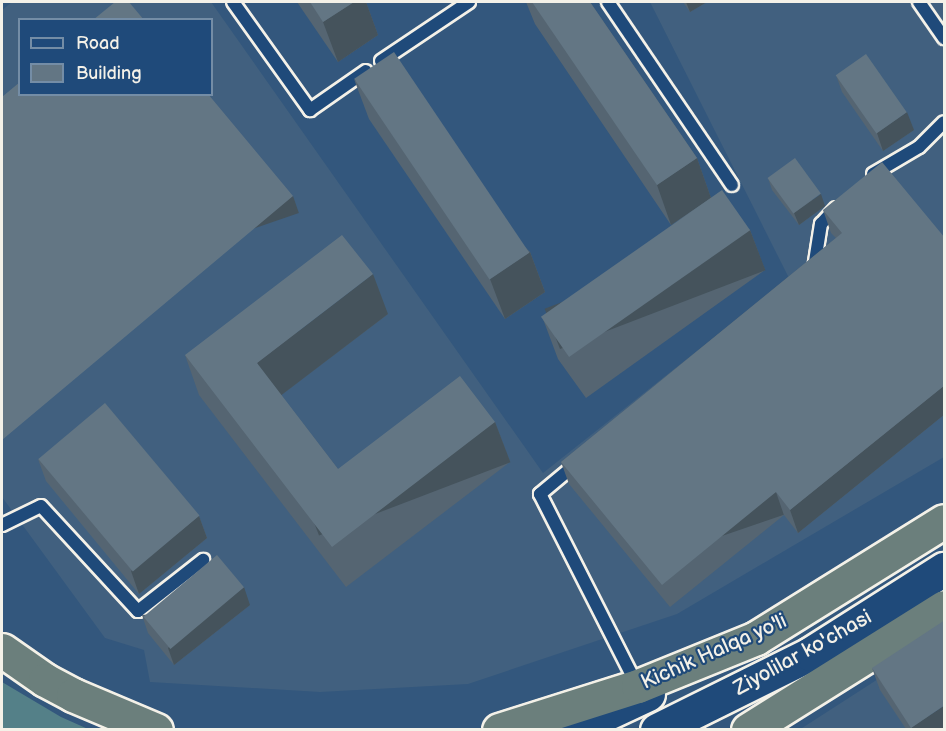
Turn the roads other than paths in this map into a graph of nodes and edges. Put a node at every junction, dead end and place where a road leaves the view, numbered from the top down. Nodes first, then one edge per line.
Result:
1 (233, 2) edge
2 (469, 2) edge
3 (608, 2) edge
4 (919, 2) edge
5 (945, 38) edge
6 (945, 122) edge
7 (866, 178) edge
8 (732, 185) dead end
9 (843, 201) edge
10 (805, 276) edge
11 (585, 456) edge
12 (945, 521) edge
13 (2, 525) edge
14 (203, 560) dead end
15 (945, 569) edge
16 (945, 607) edge
17 (2, 650) edge
18 (641, 691) junction
19 (156, 729) edge
20 (499, 729) edge
21 (571, 729) edge
22 (657, 729) edge
23 (748, 729) edge

1 - 2 lane
3 - 8 lane
4 - 5 lane
6 - 7 lane
9 - 10 lane
11 - 18 lane
12 - 18 highway, Kichik Halqa yo'li
13 - 14 lane
15 - 22 main road, Ziyolilar ko'chasi
16 - 23 highway
17 - 19 highway
18 - 20 highway, Kichik Halqa yo'li
18 - 21 main road

